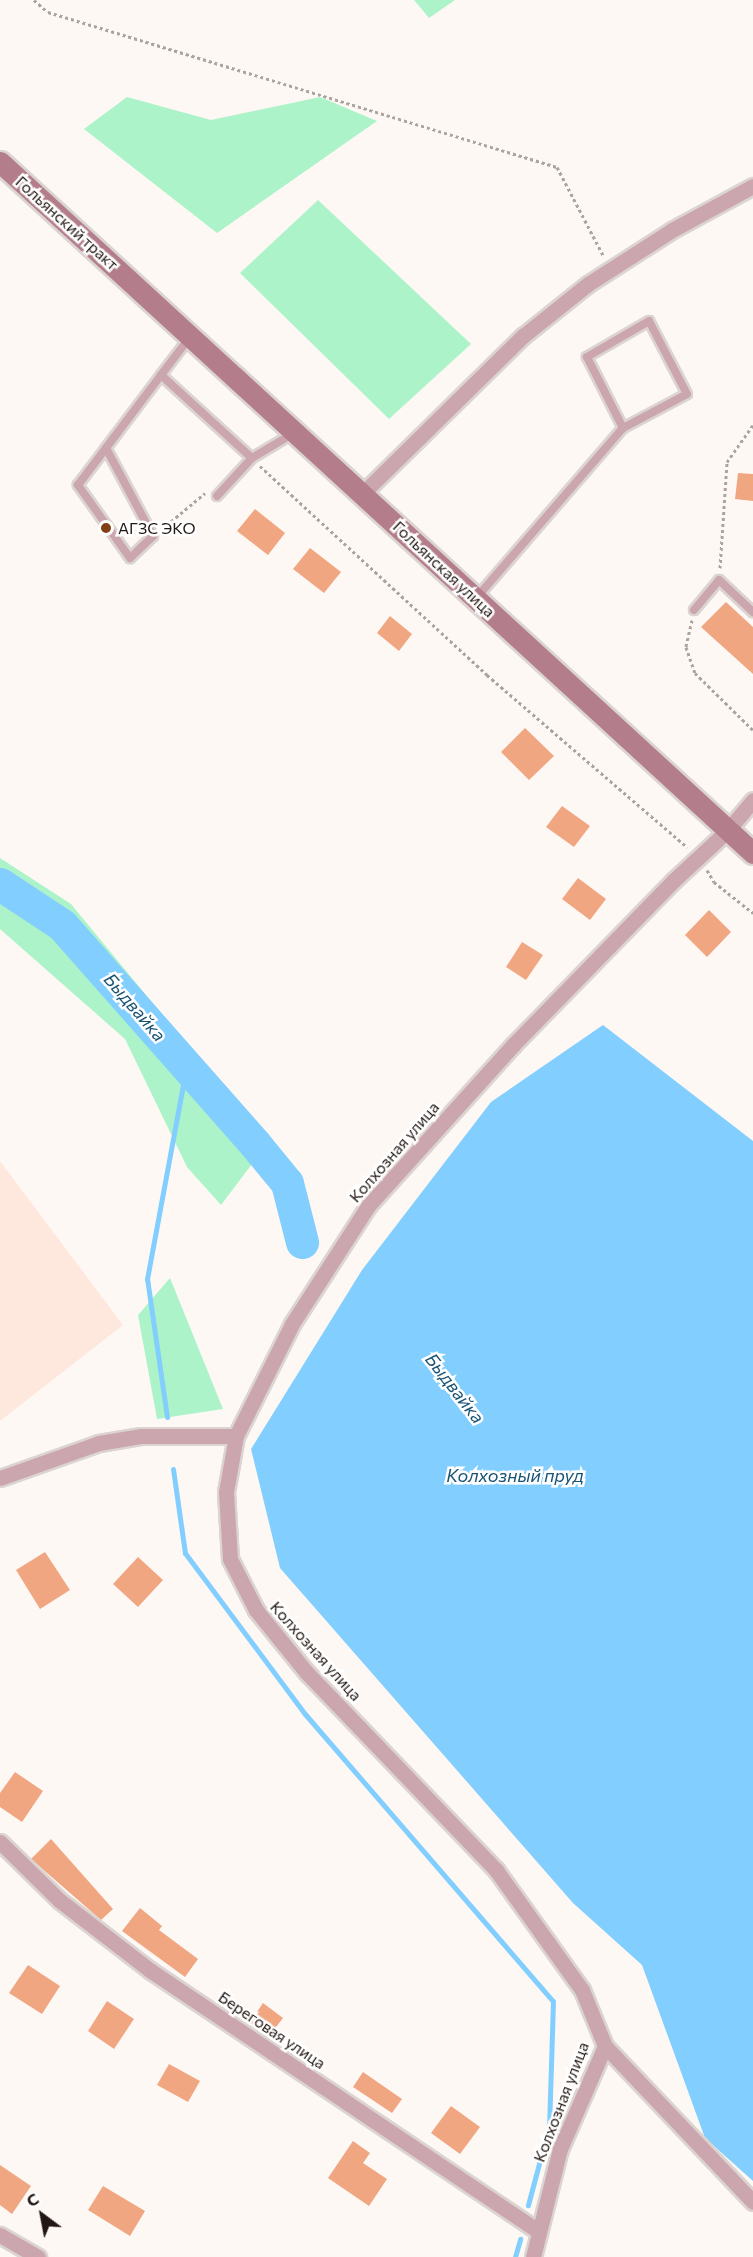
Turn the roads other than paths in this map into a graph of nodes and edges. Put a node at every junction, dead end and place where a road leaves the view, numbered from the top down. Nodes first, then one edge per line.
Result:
1 (0, 162) edge
2 (753, 186) edge
3 (134, 284) joint
4 (190, 336) junction
5 (161, 375) junction
6 (623, 429) junction
7 (296, 432) junction
8 (106, 448) junction
9 (252, 458) junction
10 (362, 494) junction
11 (217, 496) road end
12 (476, 598) junction
13 (694, 610) road end
14 (753, 612) edge
15 (753, 801) edge
16 (728, 830) junction
17 (753, 853) edge
18 (236, 1436) junction
19 (0, 1478) edge
20 (0, 1842) edge
21 (605, 2046) junction
22 (753, 2202) edge
23 (538, 2231) junction
24 (0, 2235) edge
25 (38, 2257) edge
26 (533, 2257) edge

1 - 3 main road, Гольянский тракт
2 - 10 street
3 - 4 main road, Гольянская улица
4 - 5 lane
4 - 7 main road, Гольянская улица
5 - 8 lane
5 - 9 lane
6 - 6 lane
6 - 12 lane
7 - 9 lane
7 - 10 main road, Гольянская улица
8 - 8 lane
9 - 11 lane
10 - 12 main road, Гольянская улица
12 - 16 main road, Гольянская улица
13 - 14 lane
15 - 16 street, Колхозная улица
16 - 17 main road, Гольянская улица
16 - 18 street, Колхозная улица
18 - 19 street
18 - 21 street, Колхозная улица
20 - 23 street, Береговая улица
21 - 22 street
21 - 23 street, Колхозная улица
23 - 26 street, Колхозная улица
24 - 25 street

